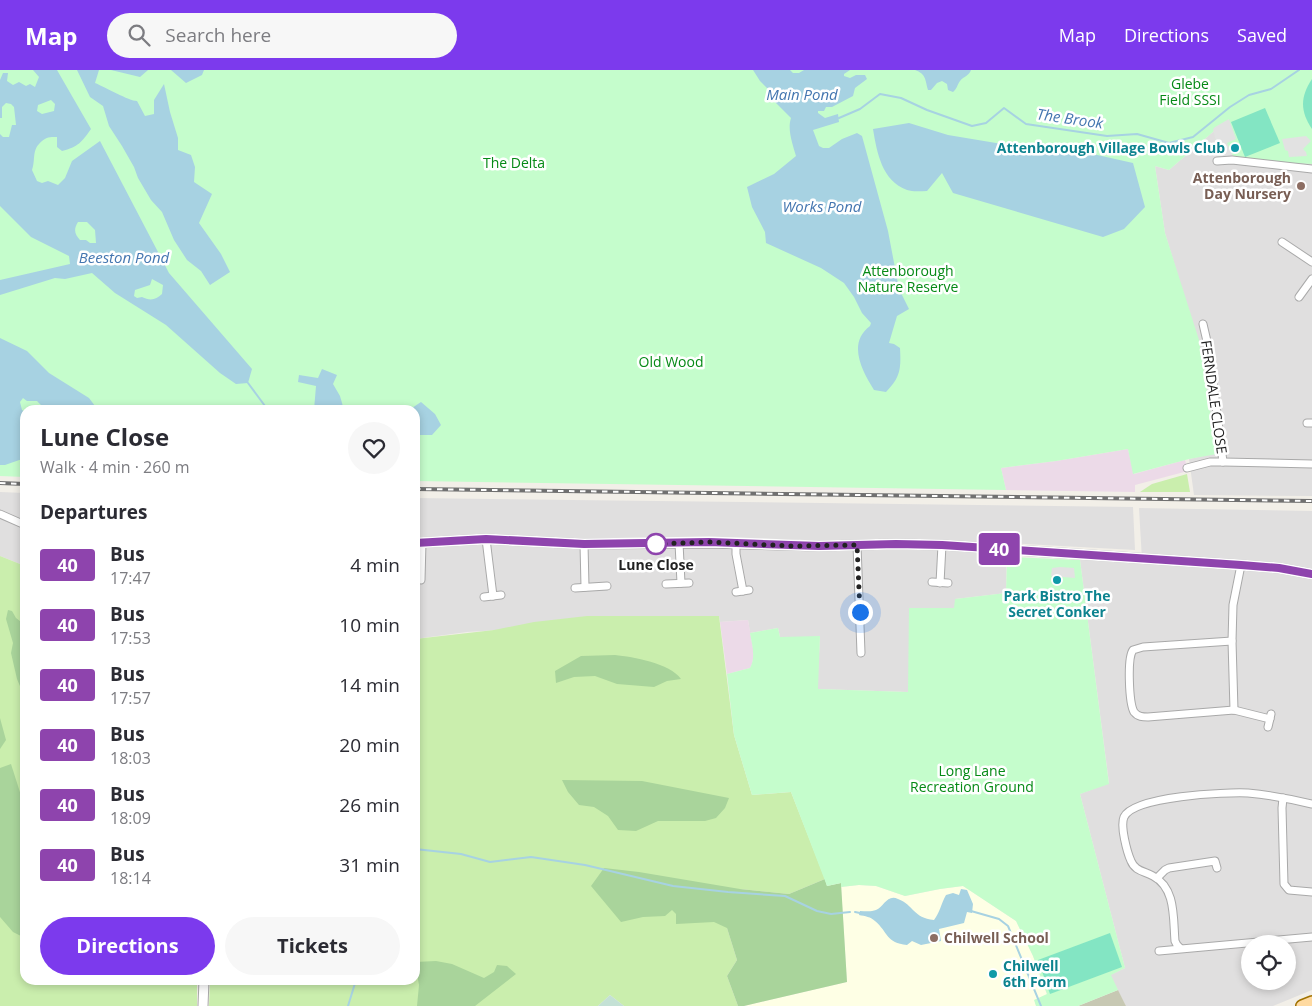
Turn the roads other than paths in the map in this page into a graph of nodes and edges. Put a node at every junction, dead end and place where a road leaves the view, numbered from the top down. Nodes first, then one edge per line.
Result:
1 (1217, 161) dead end
2 (1312, 169) edge
3 (1294, 239) dead end
4 (1312, 262) edge
5 (1312, 279) edge
6 (1296, 285) dead end
7 (1304, 290) junction
8 (1300, 297) dead end
9 (1203, 324) dead end
10 (1223, 462) junction
11 (1312, 464) edge
12 (1187, 468) dead end
13 (0, 514) edge
14 (20, 523) edge
15 (486, 539) junction
16 (420, 543) edge
17 (679, 543) junction
18 (736, 543) junction
19 (584, 544) junction
20 (857, 545) junction
21 (942, 545) junction
22 (1241, 565) junction
23 (420, 568) edge
24 (1312, 574) edge
25 (421, 580) dead end
26 (681, 583) junction
27 (689, 583) dead end
28 (940, 583) dead end
29 (666, 584) dead end
30 (607, 586) dead end
31 (585, 587) junction
32 (575, 588) dead end
33 (743, 591) dead end
34 (484, 597) dead end
35 (1232, 640) junction
36 (861, 653) dead end
37 (1234, 710) junction
38 (1270, 720) dead end
39 (1283, 798) junction
40 (1312, 804) edge
41 (1217, 868) dead end
42 (1157, 878) junction
43 (1312, 892) edge
44 (1312, 937) edge
45 (1180, 948) junction
46 (1159, 951) dead end
47 (204, 985) edge
48 (1312, 1002) edge
49 (203, 1006) edge
50 (1302, 1006) edge

1 - 2 street
3 - 4 street
5 - 7 street
6 - 7 street
7 - 8 street
9 - 10 street, FERNDALE CLOSE
10 - 11 street
10 - 12 street
13 - 14 street
15 - 16 street
15 - 19 street
15 - 34 street
17 - 18 street
17 - 19 street
17 - 26 street
18 - 20 street
18 - 33 street
19 - 31 street
20 - 21 street
20 - 36 street
21 - 22 street
21 - 28 street
22 - 24 street
22 - 35 street
23 - 25 street
26 - 27 street
26 - 29 street
30 - 31 street
31 - 32 street
35 - 37 street
35 - 37 street
37 - 38 street
39 - 40 street
39 - 42 street
39 - 43 street
41 - 42 street
42 - 45 street
44 - 45 street
45 - 46 street
47 - 49 street
48 - 50 main road

